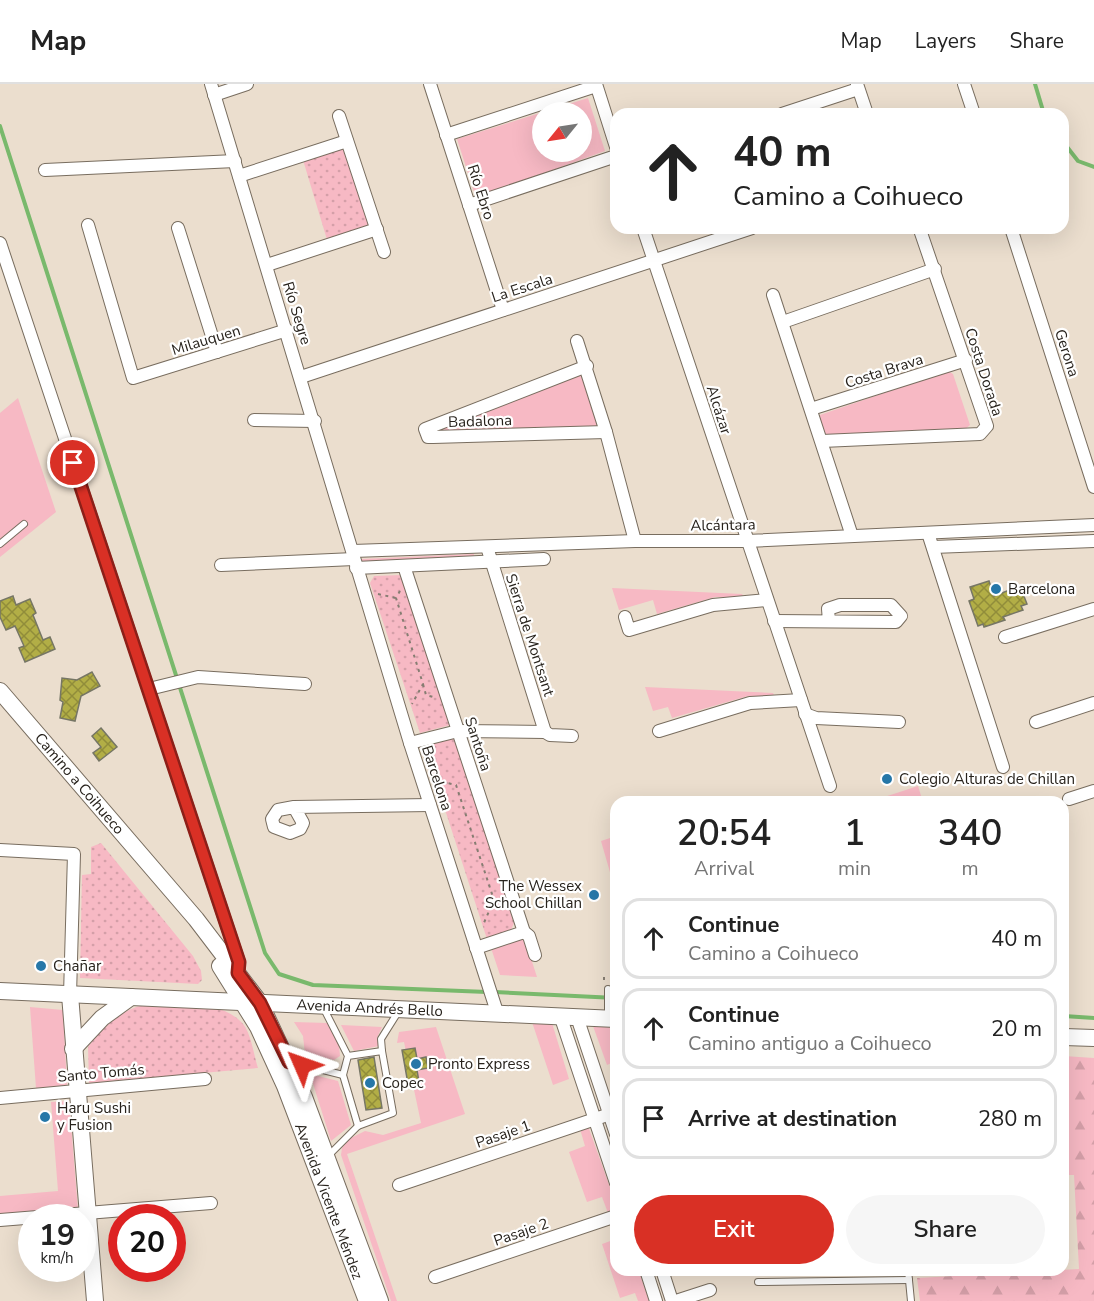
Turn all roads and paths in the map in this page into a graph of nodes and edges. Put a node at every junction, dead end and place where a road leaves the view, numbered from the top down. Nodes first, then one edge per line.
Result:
1 (247, 84) edge
2 (430, 84) edge
3 (964, 84) edge
4 (596, 85) edge
5 (858, 86) edge
6 (213, 89) edge
7 (799, 108) edge
8 (865, 108) edge
9 (972, 108) edge
10 (339, 116) dead end
11 (610, 128) edge
12 (446, 135) junction
13 (347, 141) junction
14 (610, 158) edge
15 (235, 161) junction
16 (45, 170) dead end
17 (239, 176) junction
18 (469, 205) junction
19 (88, 225) dead end
20 (178, 228) dead end
21 (377, 229) junction
22 (645, 234) edge
23 (734, 234) edge
24 (922, 234) edge
25 (1013, 234) edge
26 (0, 243) edge
27 (384, 252) dead end
28 (654, 260) junction
29 (267, 265) junction
30 (935, 269) junction
31 (773, 295) dead end
32 (503, 310) junction
33 (783, 322) junction
34 (287, 330) junction
35 (577, 341) dead end
36 (217, 352) junction
37 (966, 360) junction
38 (587, 366) junction
39 (301, 377) junction
40 (812, 409) junction
41 (254, 420) dead end
42 (315, 421) junction
43 (606, 432) junction
44 (822, 441) junction
45 (1094, 487) edge
46 (24, 524) dead end
47 (1094, 525) edge
48 (928, 532) junction
49 (852, 536) junction
50 (635, 541) junction
51 (747, 541) junction
52 (1094, 541) edge
53 (0, 544) edge
54 (487, 547) junction
55 (933, 547) junction
56 (355, 559) junction
57 (544, 559) dead end
58 (491, 562) junction
59 (221, 565) dead end
60 (404, 566) junction
61 (409, 578) junction
62 (371, 592) dead end
63 (396, 598) junction
64 (767, 600) junction
65 (1094, 609) edge
66 (625, 617) dead end
67 (774, 621) junction
68 (829, 621) junction
69 (1005, 637) dead end
70 (305, 684) dead end
71 (148, 689) junction
72 (0, 691) edge
73 (801, 700) junction
74 (1094, 703) edge
75 (409, 709) dead end
76 (805, 714) junction
77 (899, 722) dead end
78 (1036, 722) dead end
79 (458, 731) junction
80 (658, 731) dead end
81 (545, 732) junction
82 (572, 736) dead end
83 (410, 743) junction
84 (1004, 767) dead end
85 (433, 779) dead end
86 (830, 786) dead end
87 (1094, 791) edge
88 (1069, 799) dead end
89 (430, 805) junction
90 (294, 807) dead end
91 (0, 850) edge
92 (482, 928) dead end
93 (524, 932) junction
94 (476, 948) junction
95 (535, 955) dead end
96 (233, 975) junction
97 (608, 988) dead end
98 (0, 991) edge
99 (70, 995) junction
100 (131, 997) junction
101 (218, 1001) junction
102 (252, 1003) junction
103 (610, 1003) edge
104 (284, 1004) junction
105 (323, 1005) junction
106 (495, 1005) junction
107 (401, 1008) junction
108 (560, 1016) junction
109 (577, 1017) junction
110 (610, 1018) edge
111 (258, 1027) junction
112 (277, 1037) junction
113 (1069, 1037) edge
114 (1094, 1038) edge
115 (73, 1049) junction
116 (382, 1051) junction
117 (348, 1056) junction
118 (289, 1062) junction
119 (342, 1074) junction
120 (205, 1079) dead end
121 (76, 1091) junction
122 (0, 1098) edge
123 (610, 1105) edge
124 (610, 1114) edge
125 (595, 1119) junction
126 (358, 1126) junction
127 (327, 1158) junction
128 (610, 1165) edge
129 (399, 1185) dead end
130 (211, 1203) dead end
131 (86, 1204) edge
132 (96, 1212) edge
133 (610, 1218) edge
134 (18, 1219) edge
135 (0, 1220) edge
136 (648, 1276) edge
137 (664, 1276) edge
138 (909, 1276) edge
139 (435, 1277) dead end
140 (909, 1280) junction
141 (93, 1282) edge
142 (758, 1282) dead end
143 (710, 1290) dead end
144 (95, 1301) edge
145 (366, 1301) edge
146 (380, 1301) edge
147 (656, 1301) edge
148 (674, 1301) edge
149 (911, 1301) edge

1 - 6 street
2 - 12 street, Río Ebro
3 - 9 street
4 - 11 street
4 - 12 street
5 - 7 street
5 - 8 street
6 - 15 street, Río Segre
10 - 13 street
12 - 18 street, Río Ebro
13 - 17 street
13 - 21 street
14 - 18 street
15 - 16 street
15 - 17 street, Río Segre
17 - 29 street, Río Segre
18 - 32 street, Río Ebro
19 - 36 street, Milauquen
20 - 36 street
21 - 27 street
21 - 29 street
22 - 28 street, Alcázar
23 - 28 street, La Escala
24 - 30 street, Costa Dorada
25 - 45 street, Gerona
26 - 71 street
28 - 32 street, La Escala
28 - 51 street, Alcázar
29 - 34 street, Río Segre
30 - 33 street
30 - 37 street, Costa Dorada
31 - 33 street
32 - 39 street, La Escala
33 - 40 street
34 - 36 street, Milauquen
34 - 39 street, Río Segre
35 - 38 street
37 - 40 street, Costa Brava
37 - 44 street, Costa Dorada
38 - 43 street
38 - 43 street, Badalona
39 - 42 street, Río Segre
40 - 44 street
41 - 42 street
42 - 56 street, Río Segre
43 - 50 street
44 - 49 street
46 - 53 lane
47 - 48 street, Alcántara
48 - 49 street, Alcántara
48 - 55 street
49 - 51 street, Alcántara
50 - 51 street, Alcántara
50 - 54 street, Alcántara
51 - 64 street, Alcázar
52 - 55 street
54 - 56 street, Alcántara
54 - 58 street, Sierra de Montsant
55 - 84 street
56 - 59 street, Alcántara
56 - 60 street, Alcántara
56 - 83 street, Barcelona
57 - 58 street, Alcántara
58 - 60 street, Alcántara
58 - 81 street, Sierra de Montsant
60 - 61 street, Santoña
61 - 63 path
61 - 79 street, Santoña
62 - 63 path
63 - 75 path
64 - 66 street
64 - 67 street, Alcázar
65 - 69 street
67 - 68 street
67 - 73 street, Alcázar
68 - 68 street
70 - 71 street
71 - 96 street
72 - 96 main road, Camino a Coihueco
73 - 76 street, Alcázar
73 - 80 street
74 - 78 street
76 - 77 street
76 - 86 street, Alcázar
79 - 81 street
79 - 83 street
79 - 93 street, Santoña
81 - 82 street
83 - 89 street, Barcelona
85 - 92 path
87 - 88 street
89 - 90 street
89 - 94 street, Barcelona
91 - 99 street
93 - 94 street
93 - 95 street, Santoña
94 - 106 street, Barcelona
96 - 101 main road
96 - 102 main road, Camino a Coihueco
97 - 103 lane
98 - 99 main road, Avenida Andrés Bello
99 - 100 main road, Avenida Andrés Bello
99 - 115 main road
100 - 101 main road, Avenida Andrés Bello
100 - 115 main road
101 - 102 main road, Avenida Andrés Bello
101 - 111 main road
102 - 104 main road, Avenida Andrés Bello
102 - 111 main road, Avenida Vicente Méndez
102 - 112 main road, Avenida Vicente Méndez
104 - 105 main road, Avenida Andrés Bello
104 - 112 main road
105 - 107 main road, Avenida Andrés Bello
105 - 117 lane
106 - 107 main road, Avenida Andrés Bello
106 - 108 main road, Avenida Andrés Bello
107 - 116 lane
108 - 109 main road, Avenida Andrés Bello
108 - 125 street
109 - 110 main road, Avenida Andrés Bello
109 - 123 street
111 - 145 main road, Avenida Vicente Méndez
112 - 118 main road, Avenida Vicente Méndez
113 - 114 main road
115 - 121 main road
116 - 117 lane
116 - 126 lane
117 - 119 lane
118 - 119 lane
118 - 127 main road, Avenida Vicente Méndez
119 - 126 lane
120 - 121 street, Santo Tomás
121 - 122 street, Santo Tomás
121 - 131 main road
124 - 125 street, Pasaje 1
125 - 128 street
125 - 129 street, Pasaje 1
126 - 127 lane
127 - 146 main road, Avenida Vicente Méndez
130 - 132 street
133 - 139 street, Pasaje 2
134 - 135 street
136 - 147 street
137 - 148 street
138 - 140 lane
140 - 142 lane
140 - 149 lane
141 - 144 main road
143 - 148 street

